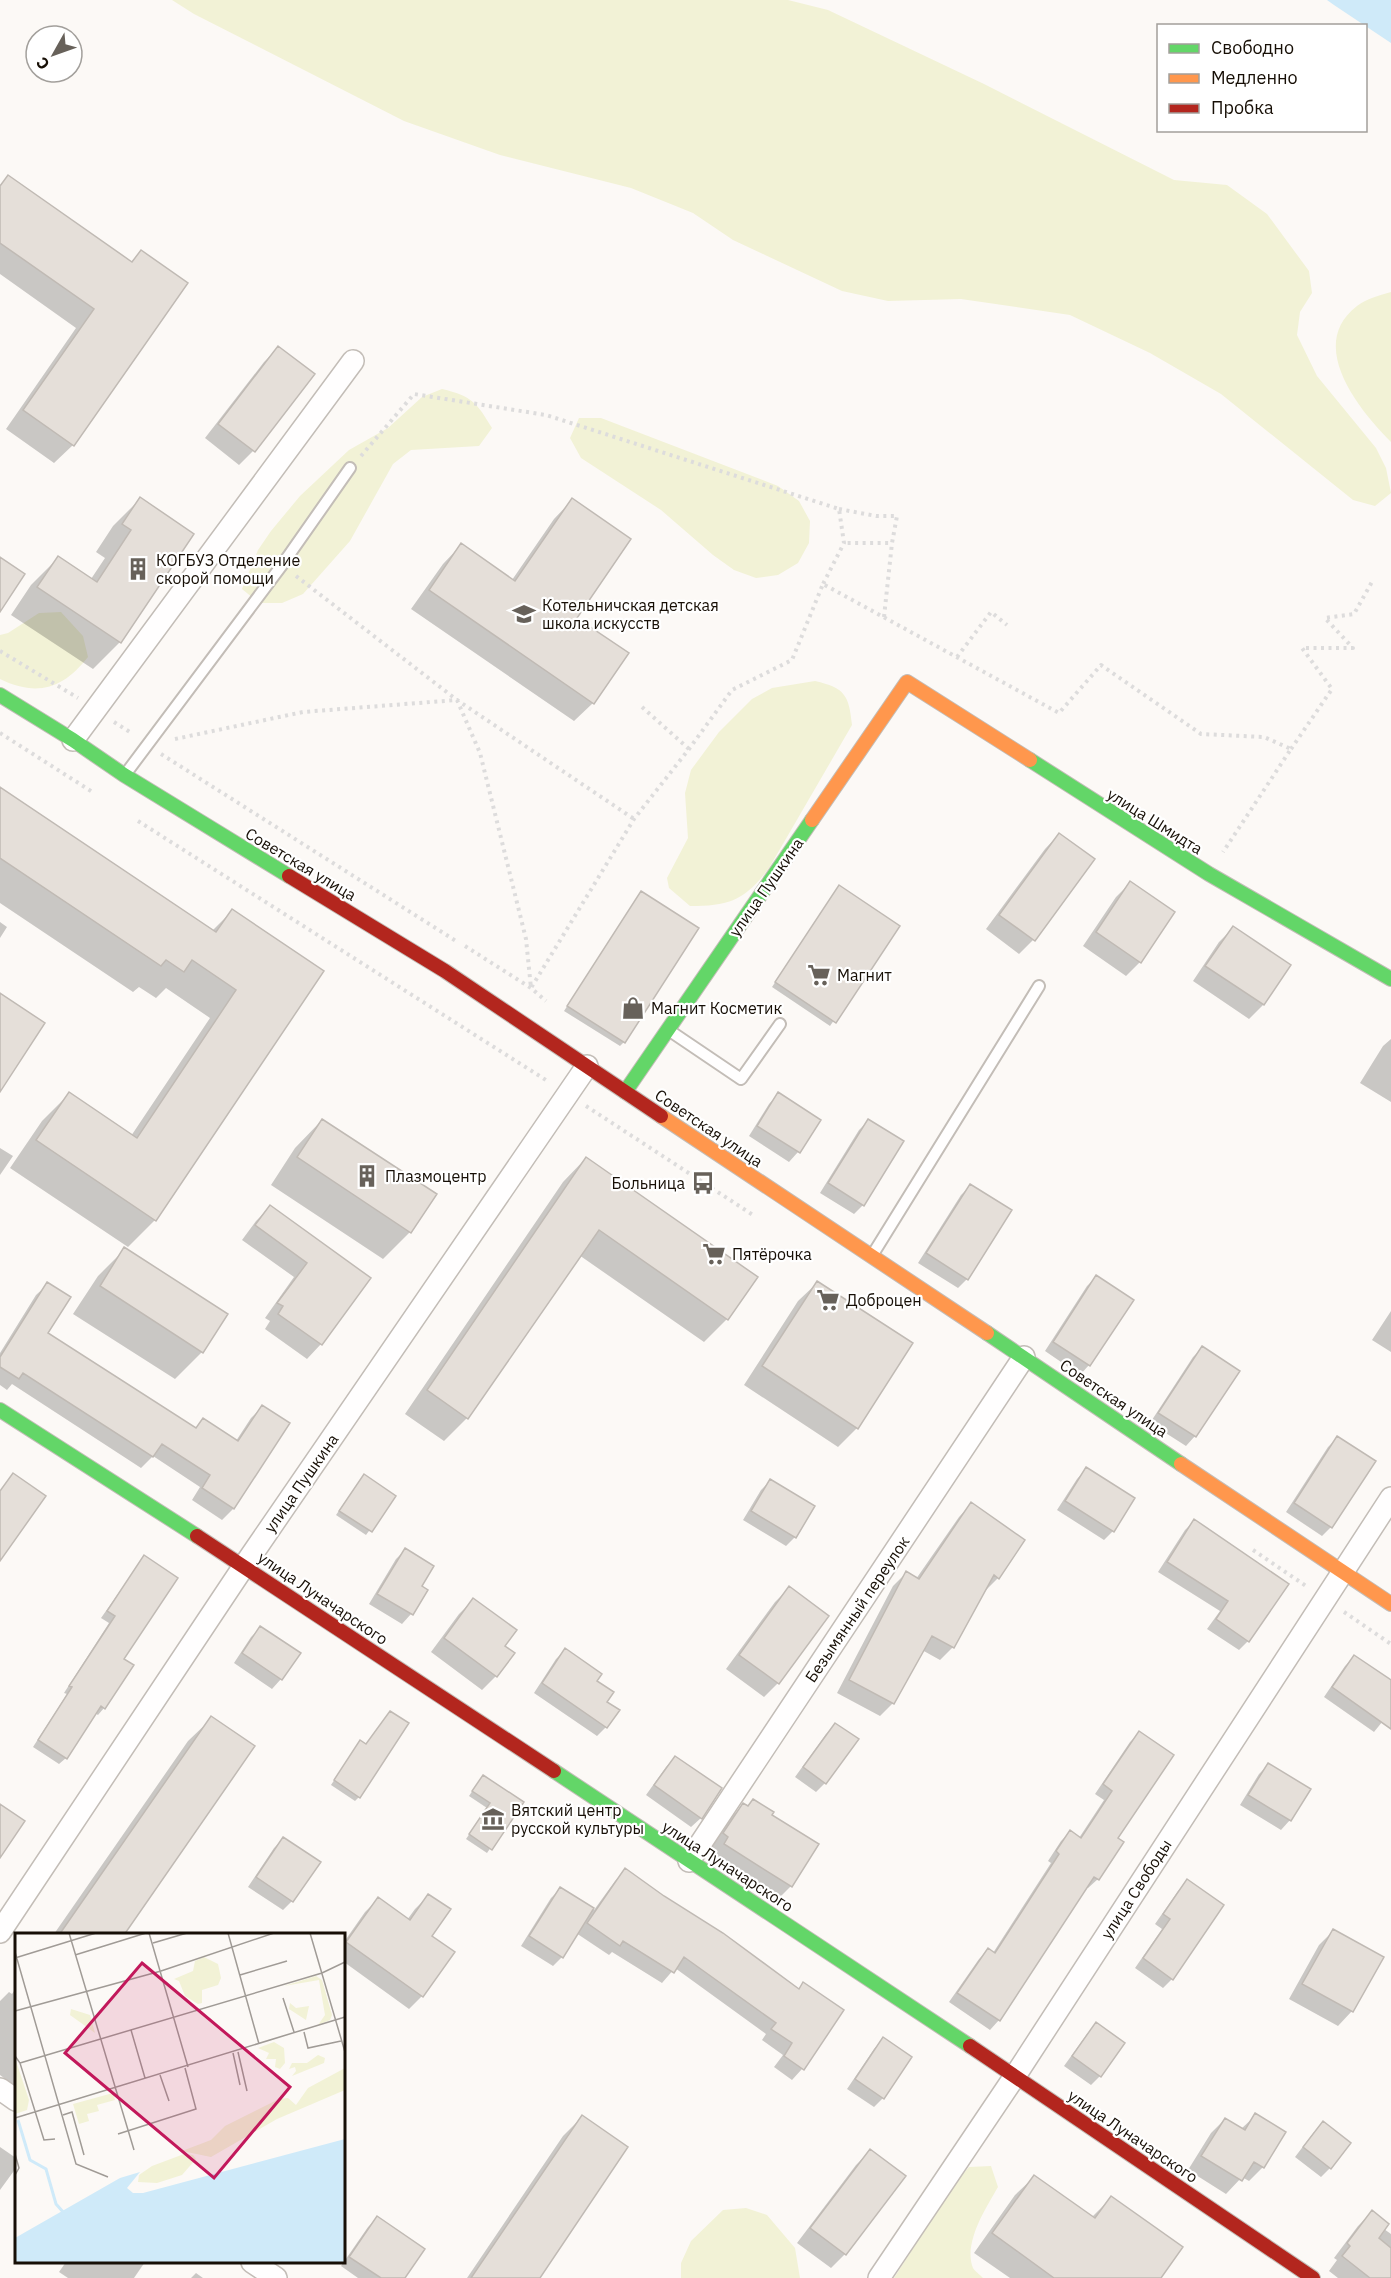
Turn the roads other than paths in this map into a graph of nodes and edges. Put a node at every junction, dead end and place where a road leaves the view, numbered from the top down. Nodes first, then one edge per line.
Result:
1 (352, 361) dead end
2 (350, 468) road end
3 (907, 682) joint
4 (0, 695) edge
5 (73, 740) junction
6 (124, 775) junction
7 (1391, 979) edge
8 (1039, 986) dead end
9 (780, 1024) dead end
10 (668, 1029) junction
11 (587, 1066) junction
12 (626, 1092) junction
13 (872, 1256) junction
14 (1024, 1357) junction
15 (0, 1410) edge
16 (1391, 1498) edge
17 (244, 1566) junction
18 (1343, 1571) junction
19 (1391, 1604) edge
20 (689, 1860) junction
21 (0, 1932) edge
22 (1015, 2076) junction
23 (0, 2089) edge
24 (15, 2099) edge
25 (254, 2263) edge
26 (276, 2278) edge
27 (879, 2278) edge
28 (1313, 2278) edge

1 - 5 street
2 - 6 lane
3 - 7 street, улица Шмидта
3 - 10 street, улица Пушкина
4 - 5 street, Советская улица
5 - 6 street, Советская улица
6 - 11 street, Советская улица
8 - 13 lane
9 - 10 lane
10 - 12 street, улица Пушкина
11 - 12 street, Советская улица
11 - 17 street, улица Пушкина
12 - 13 street, Советская улица
13 - 14 street, Советская улица
14 - 18 street, Советская улица
14 - 20 street, Безымянный переулок
15 - 17 street, улица Луначарского
16 - 18 street, улица Свободы
17 - 20 street, улица Луначарского
17 - 21 street, улица Пушкина
18 - 19 street, Советская улица
18 - 22 street, улица Свободы
20 - 22 street, улица Луначарского
22 - 27 street, улица Свободы
22 - 28 street, улица Луначарского
23 - 24 street
25 - 26 street

